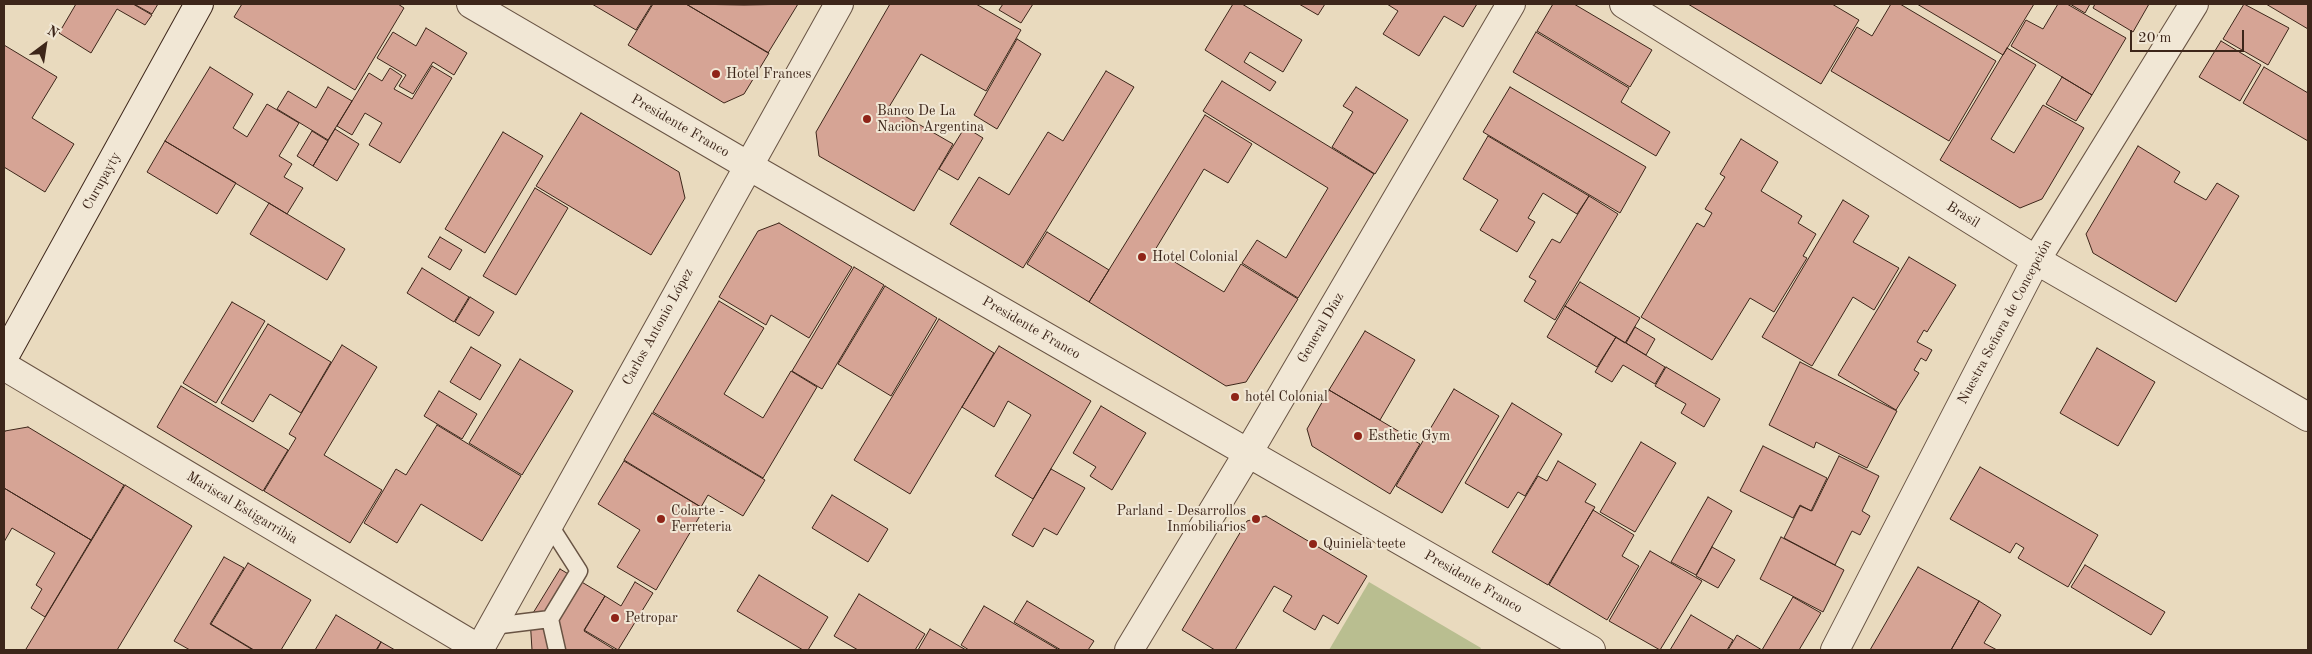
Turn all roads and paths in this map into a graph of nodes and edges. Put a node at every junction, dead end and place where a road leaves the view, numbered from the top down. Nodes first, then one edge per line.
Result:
1 (199, 4) edge
2 (471, 4) edge
3 (838, 4) edge
4 (1510, 4) edge
5 (1624, 4) edge
6 (2194, 4) edge
7 (747, 165) junction
8 (2036, 260) junction
9 (4, 357) edge
10 (4, 366) edge
11 (2308, 417) edge
12 (1248, 453) junction
13 (549, 524) junction
14 (550, 618) junction
15 (492, 626) junction
16 (480, 650) edge
17 (557, 650) edge
18 (1129, 650) edge
19 (1591, 650) edge
20 (1835, 650) edge

1 - 9 street, Curupayty
2 - 7 street, Presidente Franco
3 - 7 street, Carlos Antonio López
4 - 12 street, General Díaz
5 - 8 street, Brasil
6 - 8 street, Nuestra Señora de Concepción
7 - 12 street, Presidente Franco
7 - 13 street, Carlos Antonio López
8 - 11 street, Brasil
8 - 20 street, Nuestra Señora de Concepción
10 - 16 street, Mariscal Estigarribia
12 - 18 street, General Díaz
12 - 19 street, Presidente Franco
13 - 14 lane
13 - 15 street, Carlos Antonio López
14 - 15 lane
14 - 17 lane
15 - 16 street, Carlos Antonio López

